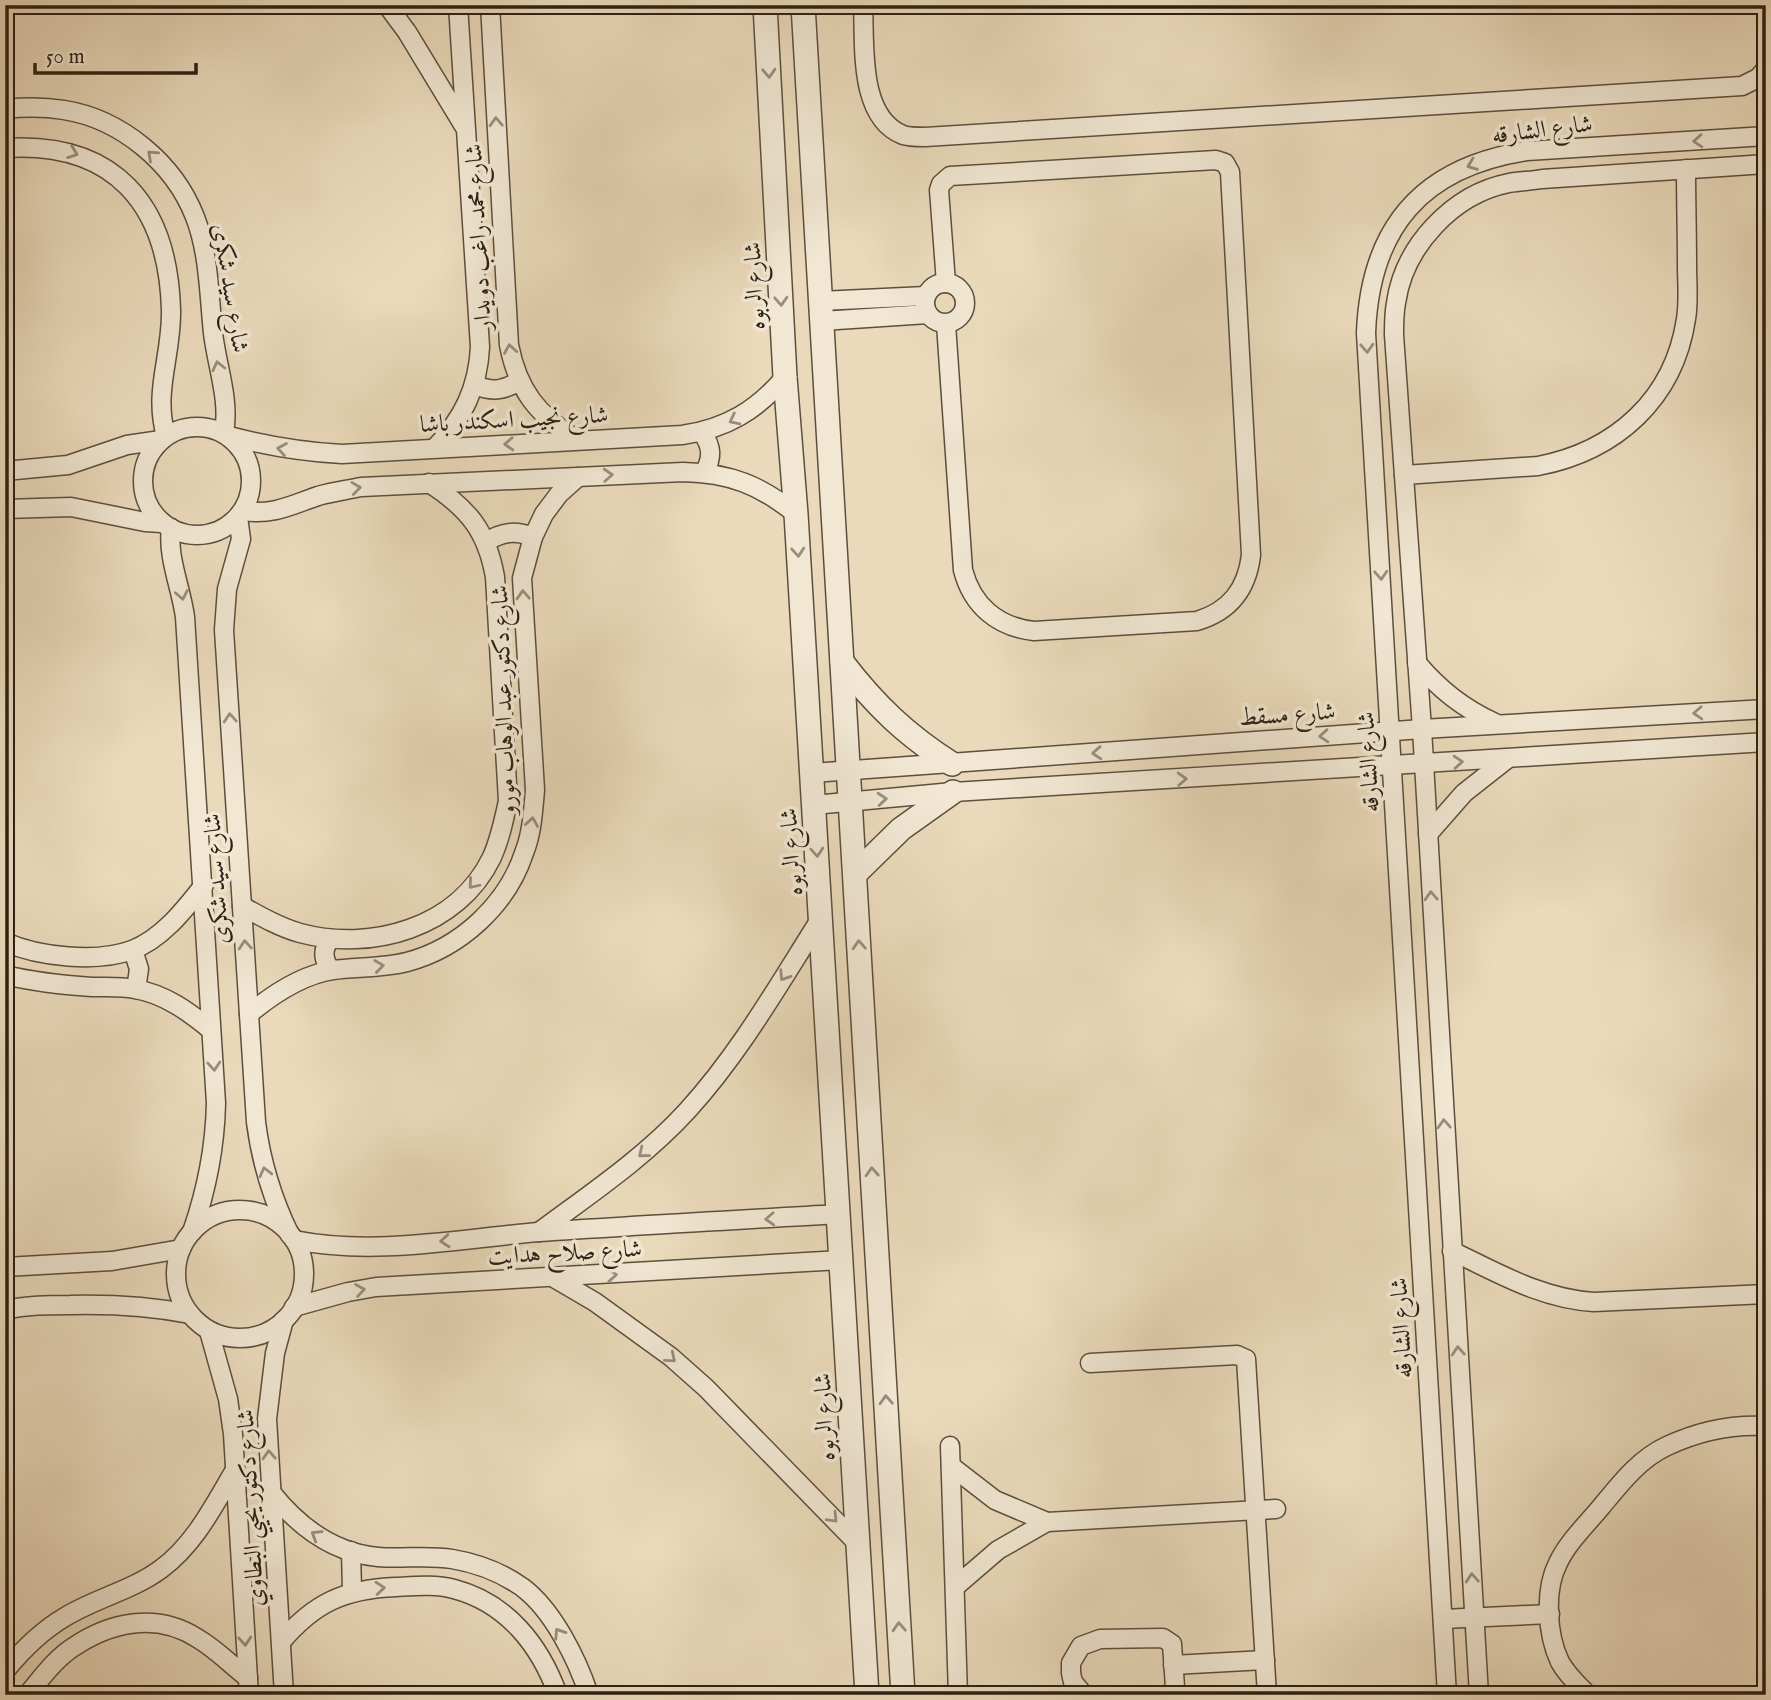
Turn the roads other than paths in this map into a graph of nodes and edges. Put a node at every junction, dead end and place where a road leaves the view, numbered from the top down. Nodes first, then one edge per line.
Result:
1 (387, 5) edge
2 (458, 5) edge
3 (489, 5) edge
4 (765, 5) edge
5 (803, 5) edge
6 (863, 5) edge
7 (1766, 69) edge
8 (5, 109) edge
9 (466, 130) junction
10 (1766, 136) edge
11 (5, 148) edge
12 (1766, 164) edge
13 (1686, 169) junction
14 (946, 283) junction
15 (927, 305) junction
16 (821, 311) junction
17 (946, 324) junction
18 (785, 377) junction
19 (519, 381) junction
20 (475, 385) junction
21 (702, 432) junction
22 (226, 435) junction
23 (163, 438) junction
24 (577, 440) junction
25 (435, 447) junction
26 (5, 471) edge
27 (704, 472) junction
28 (1404, 474) junction
29 (578, 477) junction
30 (429, 484) junction
31 (5, 509) edge
32 (796, 513) junction
33 (240, 514) junction
34 (167, 526) junction
35 (533, 537) junction
36 (486, 542) junction
37 (842, 662) junction
38 (1417, 663) junction
39 (1766, 709) edge
40 (1499, 724) junction
41 (1422, 729) junction
42 (1391, 731) junction
43 (1766, 742) edge
44 (1506, 759) junction
45 (952, 764) junction
46 (1424, 764) junction
47 (1393, 766) junction
48 (849, 771) junction
49 (812, 772) junction
50 (953, 792) junction
51 (850, 802) junction
52 (814, 805) junction
53 (1428, 834) junction
54 (855, 874) junction
55 (204, 886) junction
56 (242, 906) junction
57 (821, 918) junction
58 (330, 939) junction
59 (5, 942) edge
60 (133, 950) junction
61 (331, 970) junction
62 (5, 975) edge
63 (136, 989) junction
64 (249, 1014) junction
65 (211, 1030) junction
66 (838, 1214) junction
67 (192, 1232) junction
68 (538, 1233) junction
69 (292, 1238) junction
70 (181, 1249) junction
71 (1452, 1251) junction
72 (841, 1260) junction
73 (5, 1267) edge
74 (554, 1278) junction
75 (1766, 1294) edge
76 (5, 1310) edge
77 (190, 1314) junction
78 (289, 1314) junction
79 (209, 1331) junction
80 (1090, 1363) dead end
81 (1766, 1426) edge
82 (950, 1446) dead end
83 (951, 1466) junction
84 (234, 1470) junction
85 (271, 1492) junction
86 (1276, 1509) dead end
87 (1256, 1510) junction
88 (1047, 1522) junction
89 (858, 1544) junction
90 (351, 1551) junction
91 (955, 1587) junction
92 (352, 1591) junction
93 (117, 1594) junction
94 (1550, 1614) junction
95 (1475, 1618) junction
96 (1443, 1619) junction
97 (128, 1622) junction
98 (281, 1642) junction
99 (1265, 1660) junction
100 (1174, 1665) junction
101 (5, 1671) edge
102 (902, 1685) edge
103 (248, 1687) edge
104 (867, 1687) edge
105 (27, 1695) edge
106 (284, 1695) edge
107 (558, 1695) edge
108 (589, 1695) edge
109 (958, 1695) edge
110 (1084, 1695) edge
111 (1169, 1695) edge
112 (1267, 1695) edge
113 (1447, 1695) edge
114 (1479, 1695) edge
115 (1588, 1695) edge

1 - 9 street
2 - 9 street, شارع محمد راغب دويدار
19 -> 3 street, شارع محمد راغب دويدار
4 -> 18 street, شارع الربوه
5 - 16 street
6 - 7 street
22 -> 8 street, شارع سيد شكرى
9 - 20 street, شارع محمد راغب دويدار
10 -> 42 street, شارع الشارقه
11 -> 23 street
12 - 13 street, شارع الشارقه
13 - 28 street
13 - 28 street, شارع الشارقه
14 - 15 street
14 - 17 street
14 - 17 street
15 - 16 street
15 - 17 street
16 - 37 street
18 -> 21 street, شارع نجيب اسكندر باشا
18 - 32 street, شارع الربوه
19 - 20 street
19 - 24 street, شارع محمد راغب دويدار
20 - 25 street, شارع محمد راغب دويدار
21 - 24 street, شارع نجيب اسكندر باشا
21 - 27 street
22 - 23 street
25 -> 22 street, شارع نجيب اسكندر باشا
22 - 33 street
23 - 26 street
23 - 34 street
24 -> 25 street, شارع نجيب اسكندر باشا
29 -> 27 street
27 - 32 street
28 - 38 street, شارع الشارقه
29 - 30 street
29 - 35 street, شارع دكتور عبد الوهاب مورو
33 -> 30 street
30 - 36 street, شارع دكتور عبد الوهاب مورو
31 - 34 street
32 -> 49 street, شارع الربوه
33 - 34 street
56 -> 33 street, شارع سيد شكرى
34 -> 55 street, شارع سيد شكرى
35 - 36 street
61 -> 35 street, شارع دكتور عبد الوهاب مورو
36 -> 58 street, شارع دكتور عبد الوهاب مورو
37 - 45 street
37 - 48 street
38 - 40 street
38 - 41 street, شارع الشارقه
39 -> 40 street, شارع مسقط
40 - 41 street, شارع مسقط
41 - 42 street, شارع مسقط
41 - 46 street, شارع الشارقه
42 -> 45 street, شارع مسقط
42 - 47 street, شارع الشارقه
43 - 44 street
46 -> 44 street
44 - 53 street
45 - 48 street, شارع مسقط
46 - 47 street
46 - 53 street, شارع الشارقه
50 -> 47 street
47 - 96 street, شارع الشارقه
48 - 49 street, شارع مسقط
48 - 51 street
49 - 52 street, شارع الربوه
51 -> 50 street
50 - 54 street
51 - 52 street
51 - 54 street
52 -> 57 street, شارع الربوه
71 -> 53 street, شارع الشارقه
102 -> 54 street
55 - 60 street
55 - 65 street, شارع سيد شكرى
56 - 58 street, شارع دكتور عبد الوهاب مورو
64 -> 56 street, شارع سيد شكرى
57 - 66 street, شارع الربوه
57 -> 68 street
58 - 61 street
59 - 60 street
60 - 63 street
61 - 64 street, شارع دكتور عبد الوهاب مورو
62 - 63 street
63 - 65 street
69 -> 64 street, شارع سيد شكرى
65 -> 67 street, شارع سيد شكرى
66 -> 68 street, شارع صلاح هدايت
66 - 72 street, شارع الربوه
67 - 69 street
67 - 70 street
68 -> 69 street, شارع صلاح هدايت
69 - 78 street
70 - 73 street
70 - 77 street
71 - 75 street
95 -> 71 street, شارع الشارقه
74 -> 72 street, شارع صلاح هدايت
72 - 89 street, شارع الربوه
78 -> 74 street, شارع صلاح هدايت
74 -> 89 street
76 - 77 street
77 - 79 street
78 - 79 street
85 -> 78 street, شارع دكتور يحيي البطاوي
79 - 84 street, شارع دكتور يحيي البطاوي
80 - 87 street
81 - 94 street
82 - 83 street
83 - 88 street
83 - 91 street
84 - 93 street
84 -> 103 street, شارع دكتور يحيي البطاوي
90 -> 85 street
85 - 98 street, شارع دكتور يحيي البطاوي
86 - 87 street
87 - 88 street
87 - 99 street
88 - 91 street
89 - 104 street, شارع الربوه
90 - 92 street
108 -> 90 street
91 - 109 street
92 - 98 street
92 -> 107 street
93 - 97 street
93 - 101 street
94 - 95 street
94 - 115 street
95 - 96 street
95 - 114 street, شارع الشارقه
96 - 113 street, شارع الشارقه
97 - 103 street
97 - 105 street
98 - 106 street, شارع دكتور يحيي البطاوي
99 - 100 street
99 - 112 street
100 - 110 street
100 - 111 street
102 - 104 street

